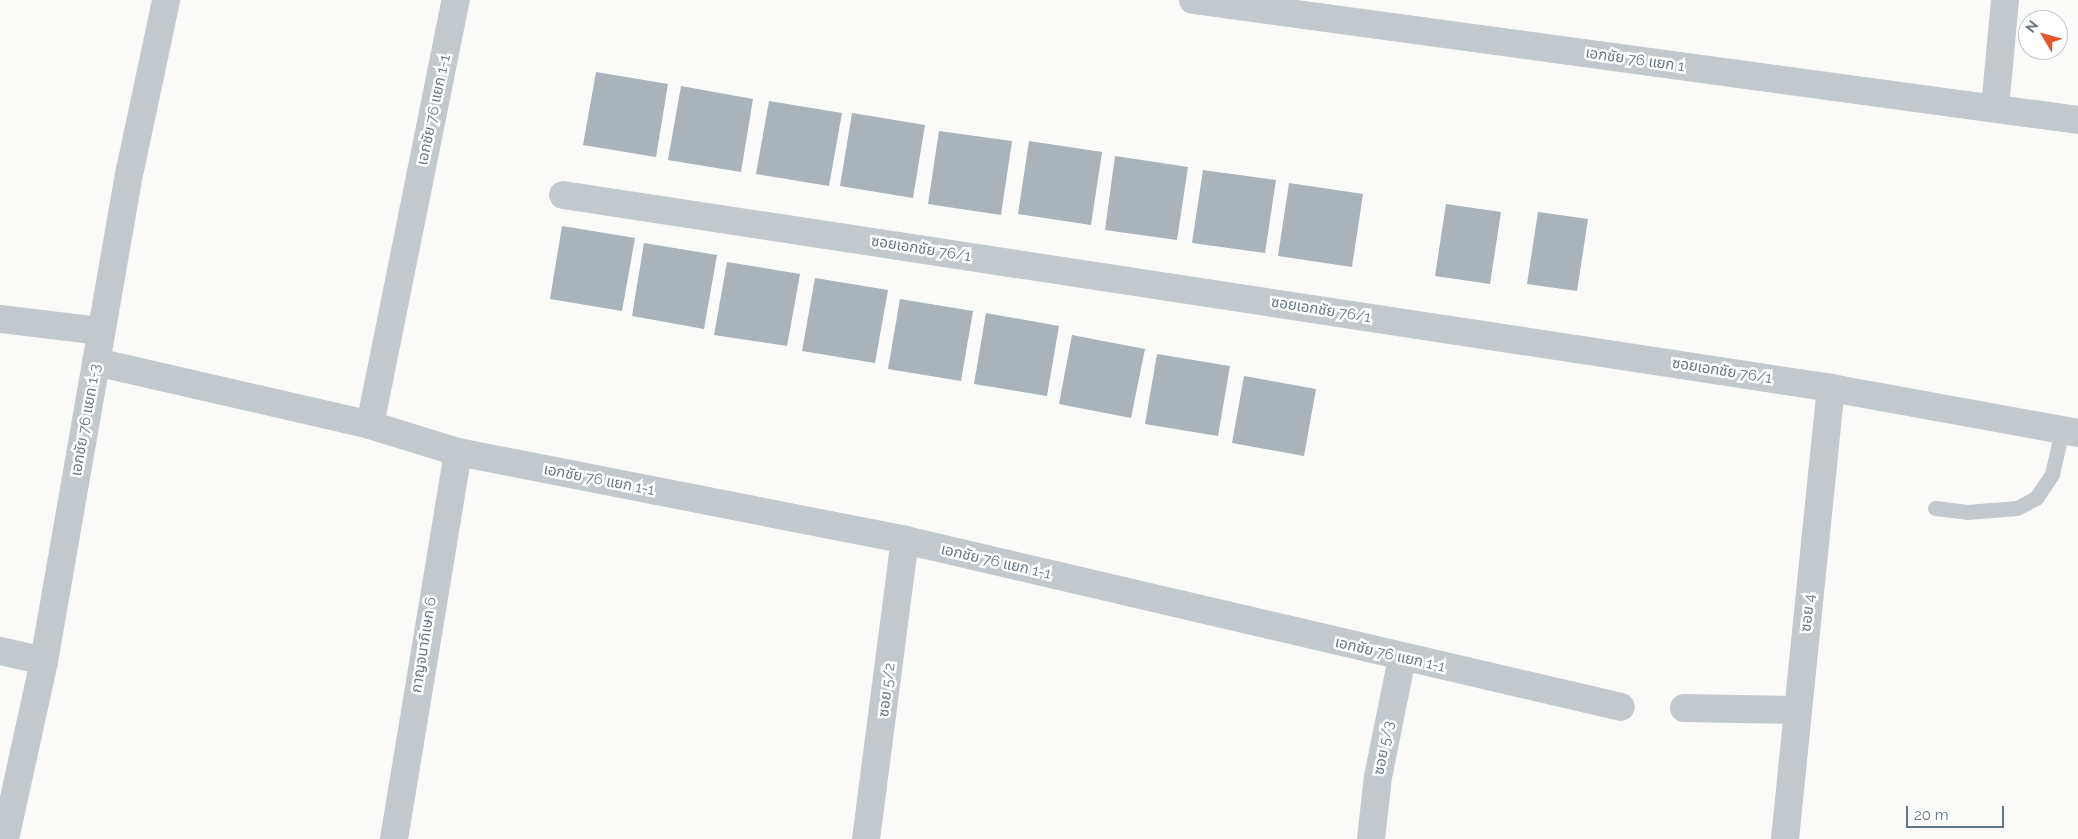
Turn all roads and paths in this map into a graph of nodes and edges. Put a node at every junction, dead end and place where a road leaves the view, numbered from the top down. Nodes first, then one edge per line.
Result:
1 (166, 0) edge
2 (456, 0) edge
3 (1193, 0) edge
4 (2004, 0) edge
5 (1995, 108) junction
6 (2078, 120) edge
7 (563, 195) dead end
8 (0, 319) edge
9 (101, 331) junction
10 (96, 362) junction
11 (1831, 388) junction
12 (370, 425) junction
13 (2070, 431) edge
14 (458, 452) junction
15 (1935, 508) dead end
16 (905, 540) junction
17 (0, 651) edge
18 (1402, 658) junction
19 (44, 661) junction
20 (1621, 707) dead end
21 (1684, 708) dead end
22 (1798, 710) junction
23 (5, 839) edge
24 (394, 839) edge
25 (866, 839) edge
26 (1371, 839) edge
27 (1785, 839) edge

1 - 9 street, เอกชัย 76 แยก 1-3
2 - 12 street, เอกชัย 76 แยก 1-1
3 - 5 street, เอกชัย 76 แยก 1
4 - 5 street
5 - 6 street, เอกชัย 76 แยก 1
7 - 11 street, ซอยเอกชัย 76/1
8 - 9 street
9 - 10 street, เอกชัย 76 แยก 1-3
10 - 12 street, เอกชัย 76 แยก 1-1
10 - 19 street, เอกชัย 76 แยก 1-3
11 - 13 street, ซอยเอกชัย 76/1
11 - 22 street, ซอย 4
12 - 14 street, เอกชัย 76 แยก 1-1
13 - 15 lane
14 - 16 street, เอกชัย 76 แยก 1-1
14 - 24 street, กาญจนาภิเษก 6
16 - 18 street, เอกชัย 76 แยก 1-1
16 - 25 street, ซอย 5/2
17 - 19 street
18 - 20 street, เอกชัย 76 แยก 1-1
18 - 26 street, ซอย 5/3
19 - 23 street, เอกชัย 76 แยก 1-3
21 - 22 street
22 - 27 street, ซอย 4

